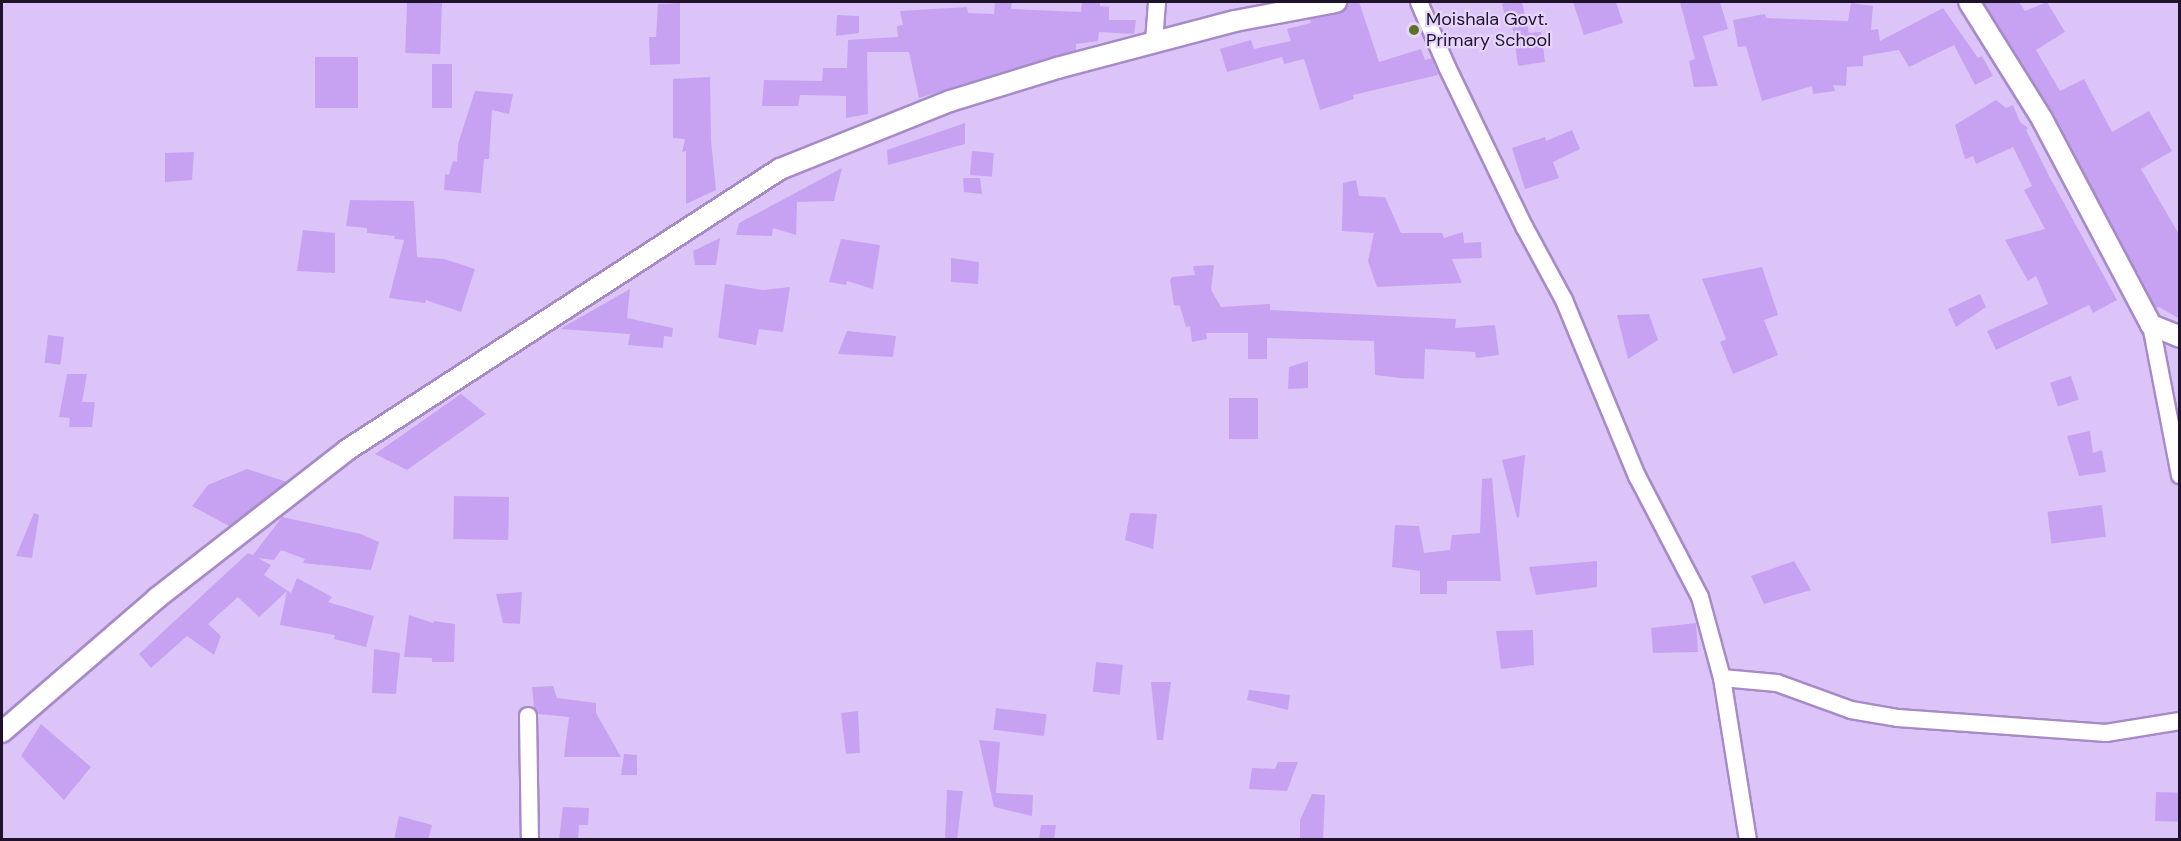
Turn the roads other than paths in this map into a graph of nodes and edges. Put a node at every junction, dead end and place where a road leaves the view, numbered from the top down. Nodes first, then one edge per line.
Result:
1 (1157, 2) edge
2 (1336, 2) edge
3 (1419, 2) edge
4 (1969, 2) edge
5 (1154, 42) junction
6 (2151, 325) junction
7 (2180, 337) edge
8 (2180, 475) edge
9 (1722, 678) junction
10 (528, 716) dead end
11 (2180, 721) edge
12 (2, 732) edge
13 (530, 840) edge
14 (1748, 840) edge

1 - 5 street
2 - 5 street
3 - 9 street
4 - 6 street
5 - 12 street
6 - 7 street
6 - 8 street
9 - 11 street
9 - 14 street
10 - 13 street

